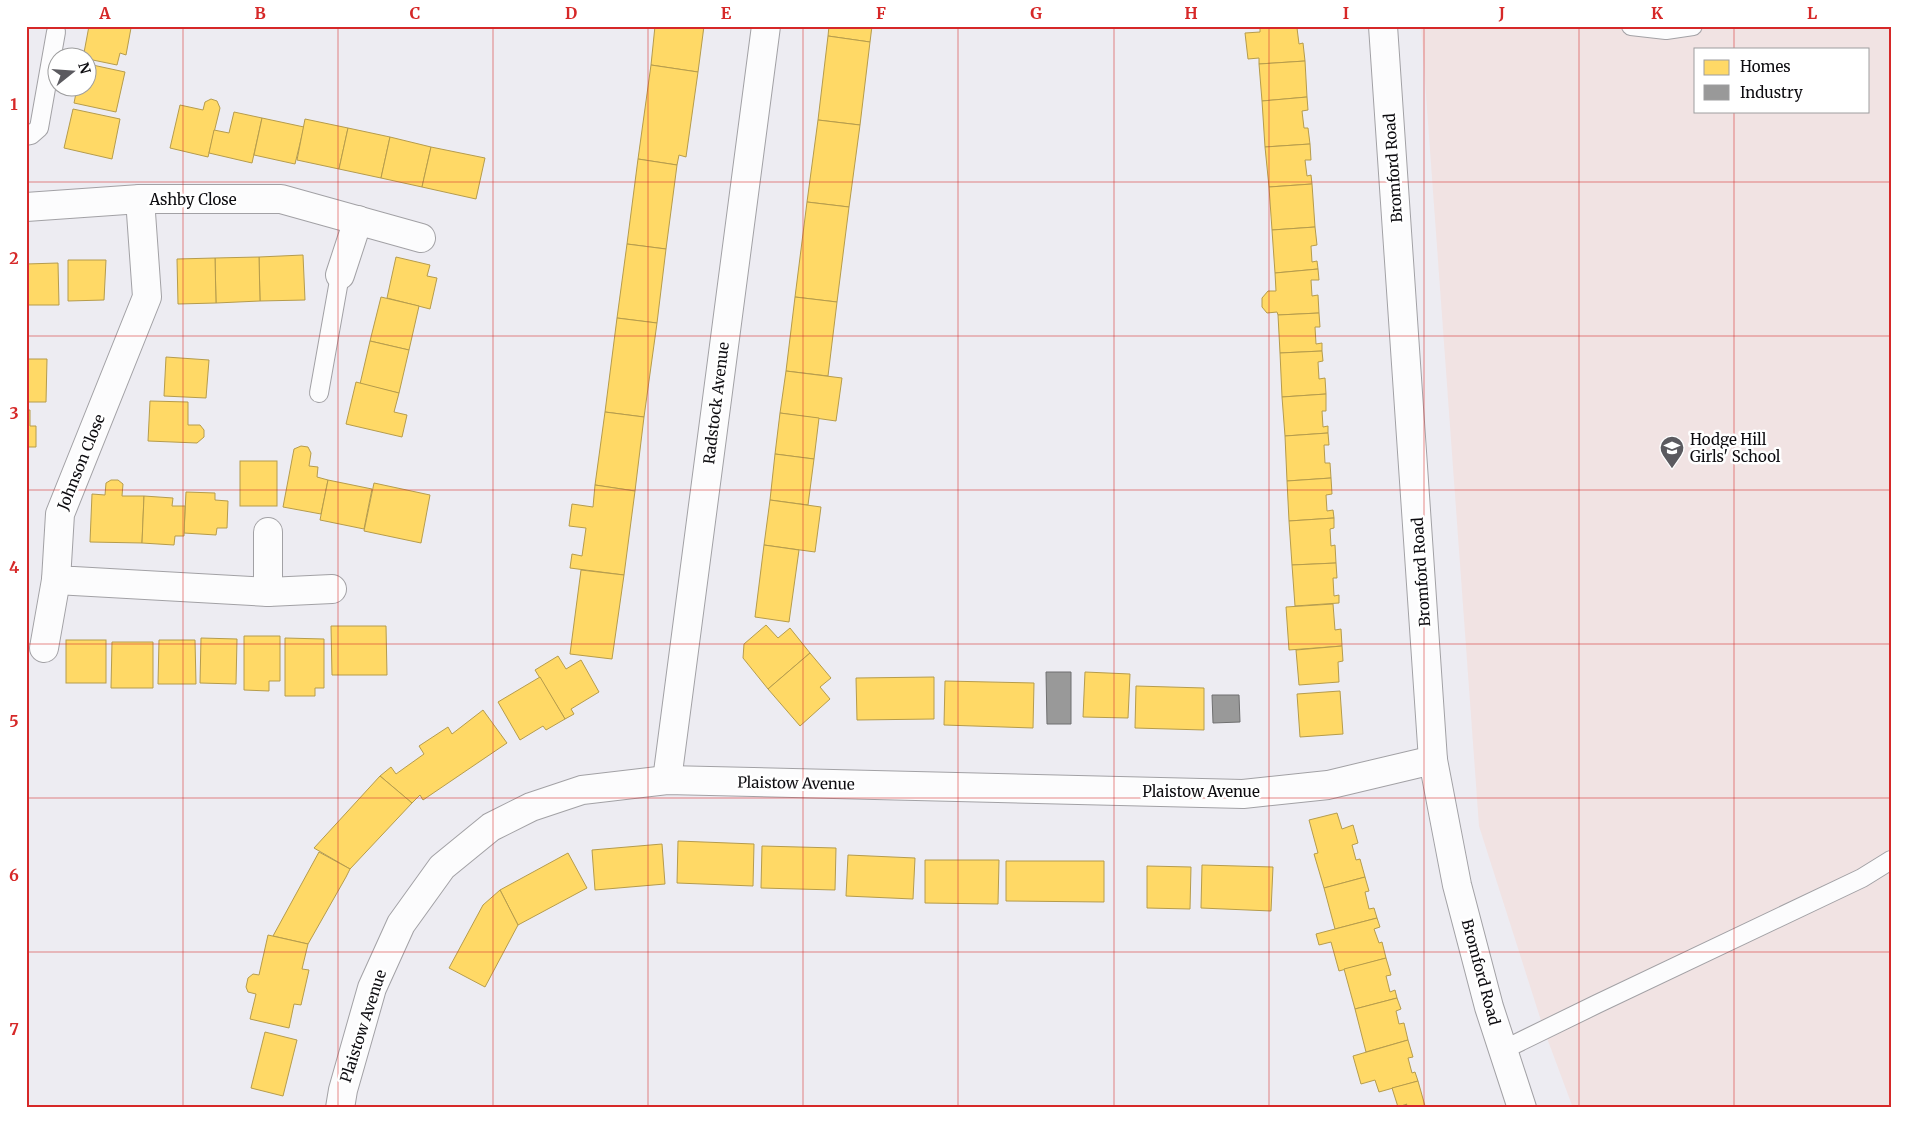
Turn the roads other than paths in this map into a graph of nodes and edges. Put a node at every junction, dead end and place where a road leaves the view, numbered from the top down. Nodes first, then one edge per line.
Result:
1 (766, 26) edge
2 (1383, 26) edge
3 (1631, 26) edge
4 (1693, 26) edge
5 (56, 32) dead end
6 (26, 136) edge
7 (140, 199) junction
8 (26, 207) edge
9 (358, 220) junction
10 (421, 238) dead end
11 (340, 275) joint
12 (319, 393) dead end
13 (268, 532) dead end
14 (56, 580) junction
15 (332, 589) dead end
16 (268, 592) junction
17 (44, 648) dead end
18 (1433, 760) junction
19 (667, 780) junction
20 (1891, 860) edge
21 (1503, 1050) junction
22 (340, 1108) edge
23 (1522, 1108) edge

1 - 19 street, Radstock Avenue
2 - 18 street, Bromford Road
3 - 4 lane
5 - 6 lane
7 - 8 street, Ashby Close
7 - 9 street, Ashby Close
7 - 14 street, Johnson Close
9 - 10 street, Ashby Close
9 - 11 street
11 - 12 lane
13 - 16 street
14 - 16 street
14 - 17 street, Johnson Close
15 - 16 street
18 - 19 street, Plaistow Avenue
18 - 21 street, Bromford Road
19 - 22 street, Plaistow Avenue
20 - 21 lane
21 - 23 street, Bromford Road

